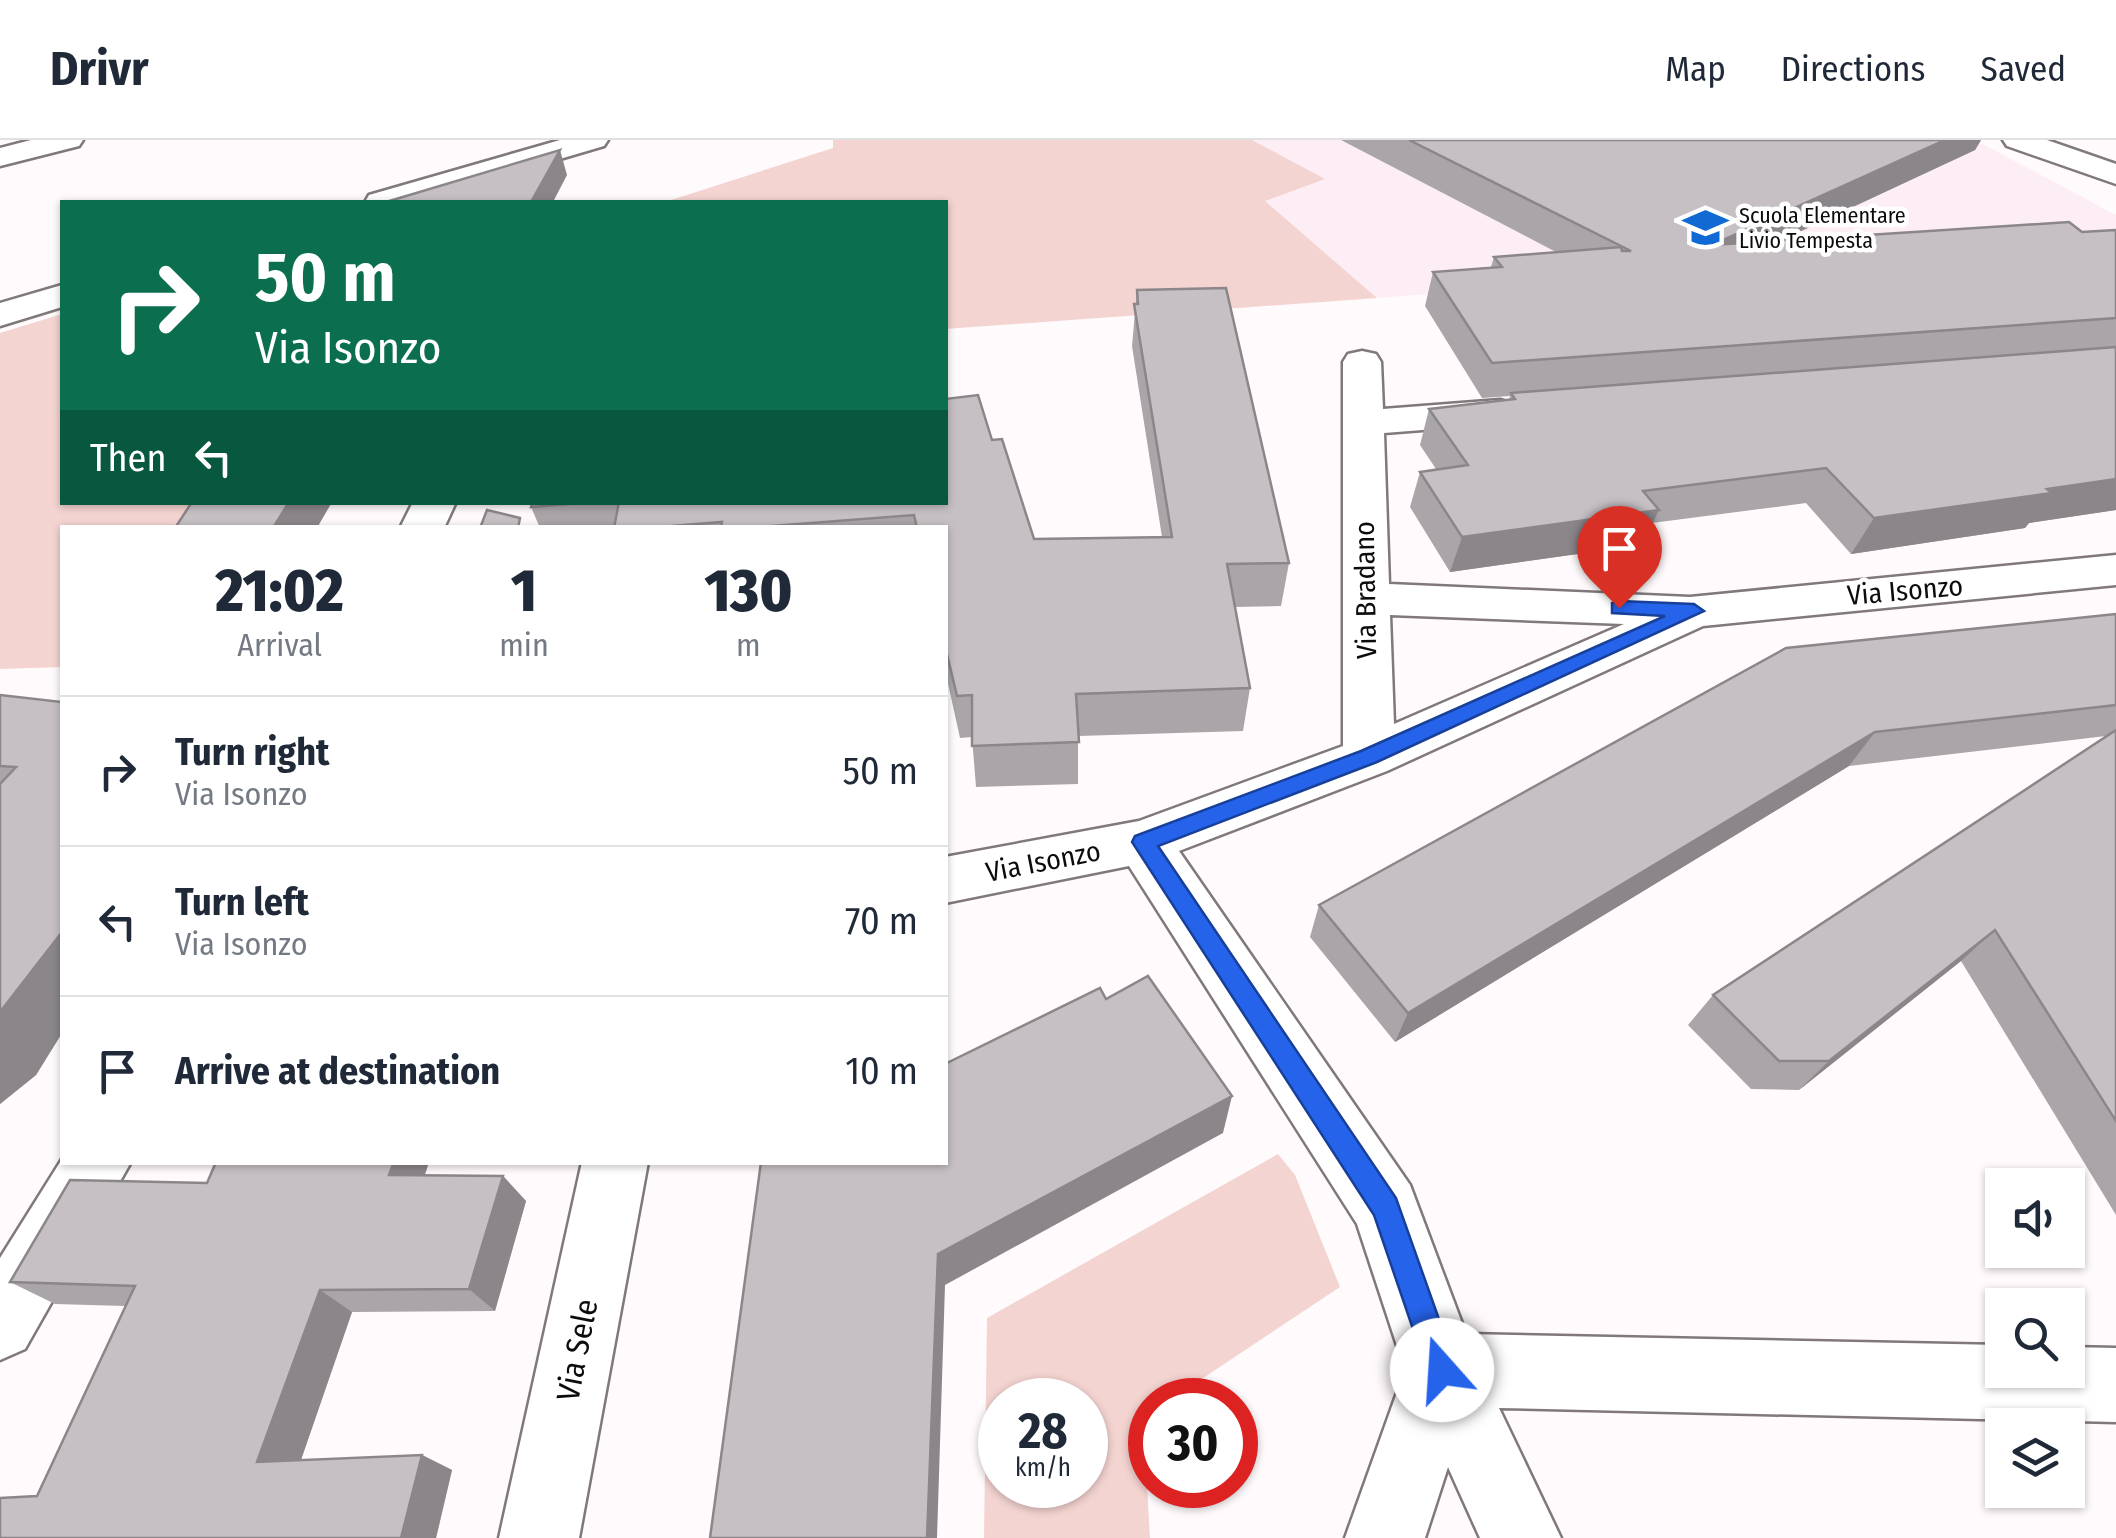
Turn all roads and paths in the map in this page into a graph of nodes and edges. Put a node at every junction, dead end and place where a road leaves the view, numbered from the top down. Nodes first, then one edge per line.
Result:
1 (68, 140) edge
2 (593, 140) edge
3 (2018, 140) edge
4 (2050, 140) edge
5 (0, 156) edge
6 (2116, 175) edge
7 (388, 200) edge
8 (60, 297) edge
9 (0, 315) edge
10 (1362, 362) dead end
11 (1542, 409) edge
12 (1363, 423) junction
13 (2116, 570) edge
14 (1365, 598) junction
15 (1694, 611) junction
16 (1369, 756) junction
17 (1144, 842) junction
18 (948, 879) edge
19 (96, 1165) edge
20 (615, 1165) edge
21 (0, 1324) edge
22 (1442, 1370) junction
23 (2116, 1385) edge
24 (539, 1538) edge
25 (1385, 1538) edge
26 (1521, 1538) edge

1 - 5 street
2 - 7 street
3 - 6 street
4 - 6 street
8 - 9 street
10 - 12 street, Via Bradano
11 - 12 street
12 - 14 street, Via Bradano
13 - 15 street, Via Isonzo
14 - 15 street, Via Isonzo
14 - 16 street, Via Bradano
15 - 16 street, Via Isonzo
16 - 17 street, Via Isonzo
17 - 18 street, Via Isonzo
17 - 22 street
19 - 21 street
20 - 24 street, Via Sele
22 - 23 street
22 - 25 street
22 - 26 street

